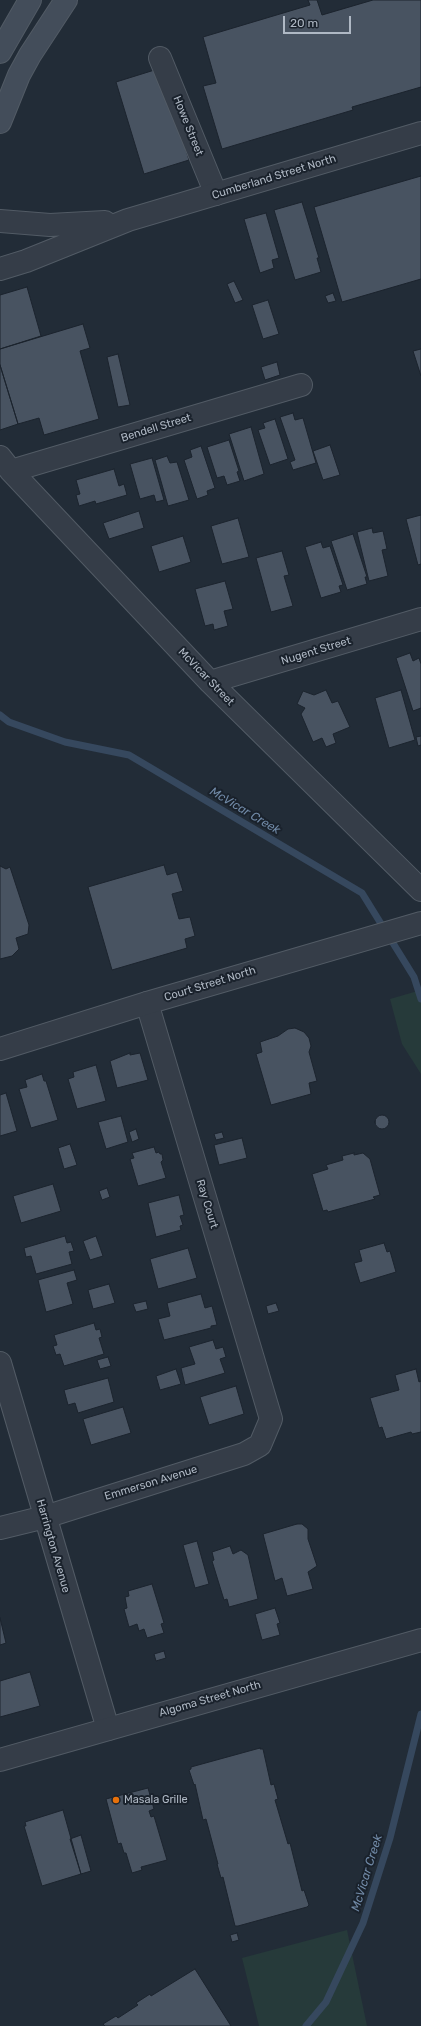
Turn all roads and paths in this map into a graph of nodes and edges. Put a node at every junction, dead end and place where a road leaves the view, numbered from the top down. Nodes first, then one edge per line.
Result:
1 (30, 0) edge
2 (66, 0) edge
3 (0, 52) edge
4 (160, 58) dead end
5 (0, 122) edge
6 (421, 133) edge
7 (216, 194) junction
8 (128, 220) junction
9 (0, 221) edge
10 (0, 269) edge
11 (301, 384) dead end
12 (5, 464) edge
13 (421, 619) edge
14 (210, 682) junction
15 (421, 890) edge
16 (414, 925) edge
17 (146, 1003) junction
18 (0, 1049) edge
19 (0, 1363) edge
20 (267, 1406) joint
21 (44, 1517) junction
22 (0, 1528) edge
23 (412, 1642) edge
24 (108, 1728) junction
25 (0, 1760) edge

1 - 3 main road
2 - 5 main road
4 - 7 street, Howe Street
6 - 7 street, Cumberland Street North
7 - 8 street, Cumberland Street North
8 - 9 street, Cumberland Street North
8 - 10 street, Cumberland Street North
11 - 12 street, Bendell Street
12 - 14 street, McVicar Street
13 - 14 street, Nugent Street
14 - 15 street, McVicar Street
16 - 17 street, Court Street North
17 - 18 street, Court Street North
17 - 20 street, Ray Court
19 - 21 street, Harrington Avenue
20 - 21 street, Emmerson Avenue
21 - 22 street, Emmerson Avenue
21 - 24 street, Harrington Avenue
23 - 24 street, Algoma Street North
24 - 25 street, Algoma Street North

